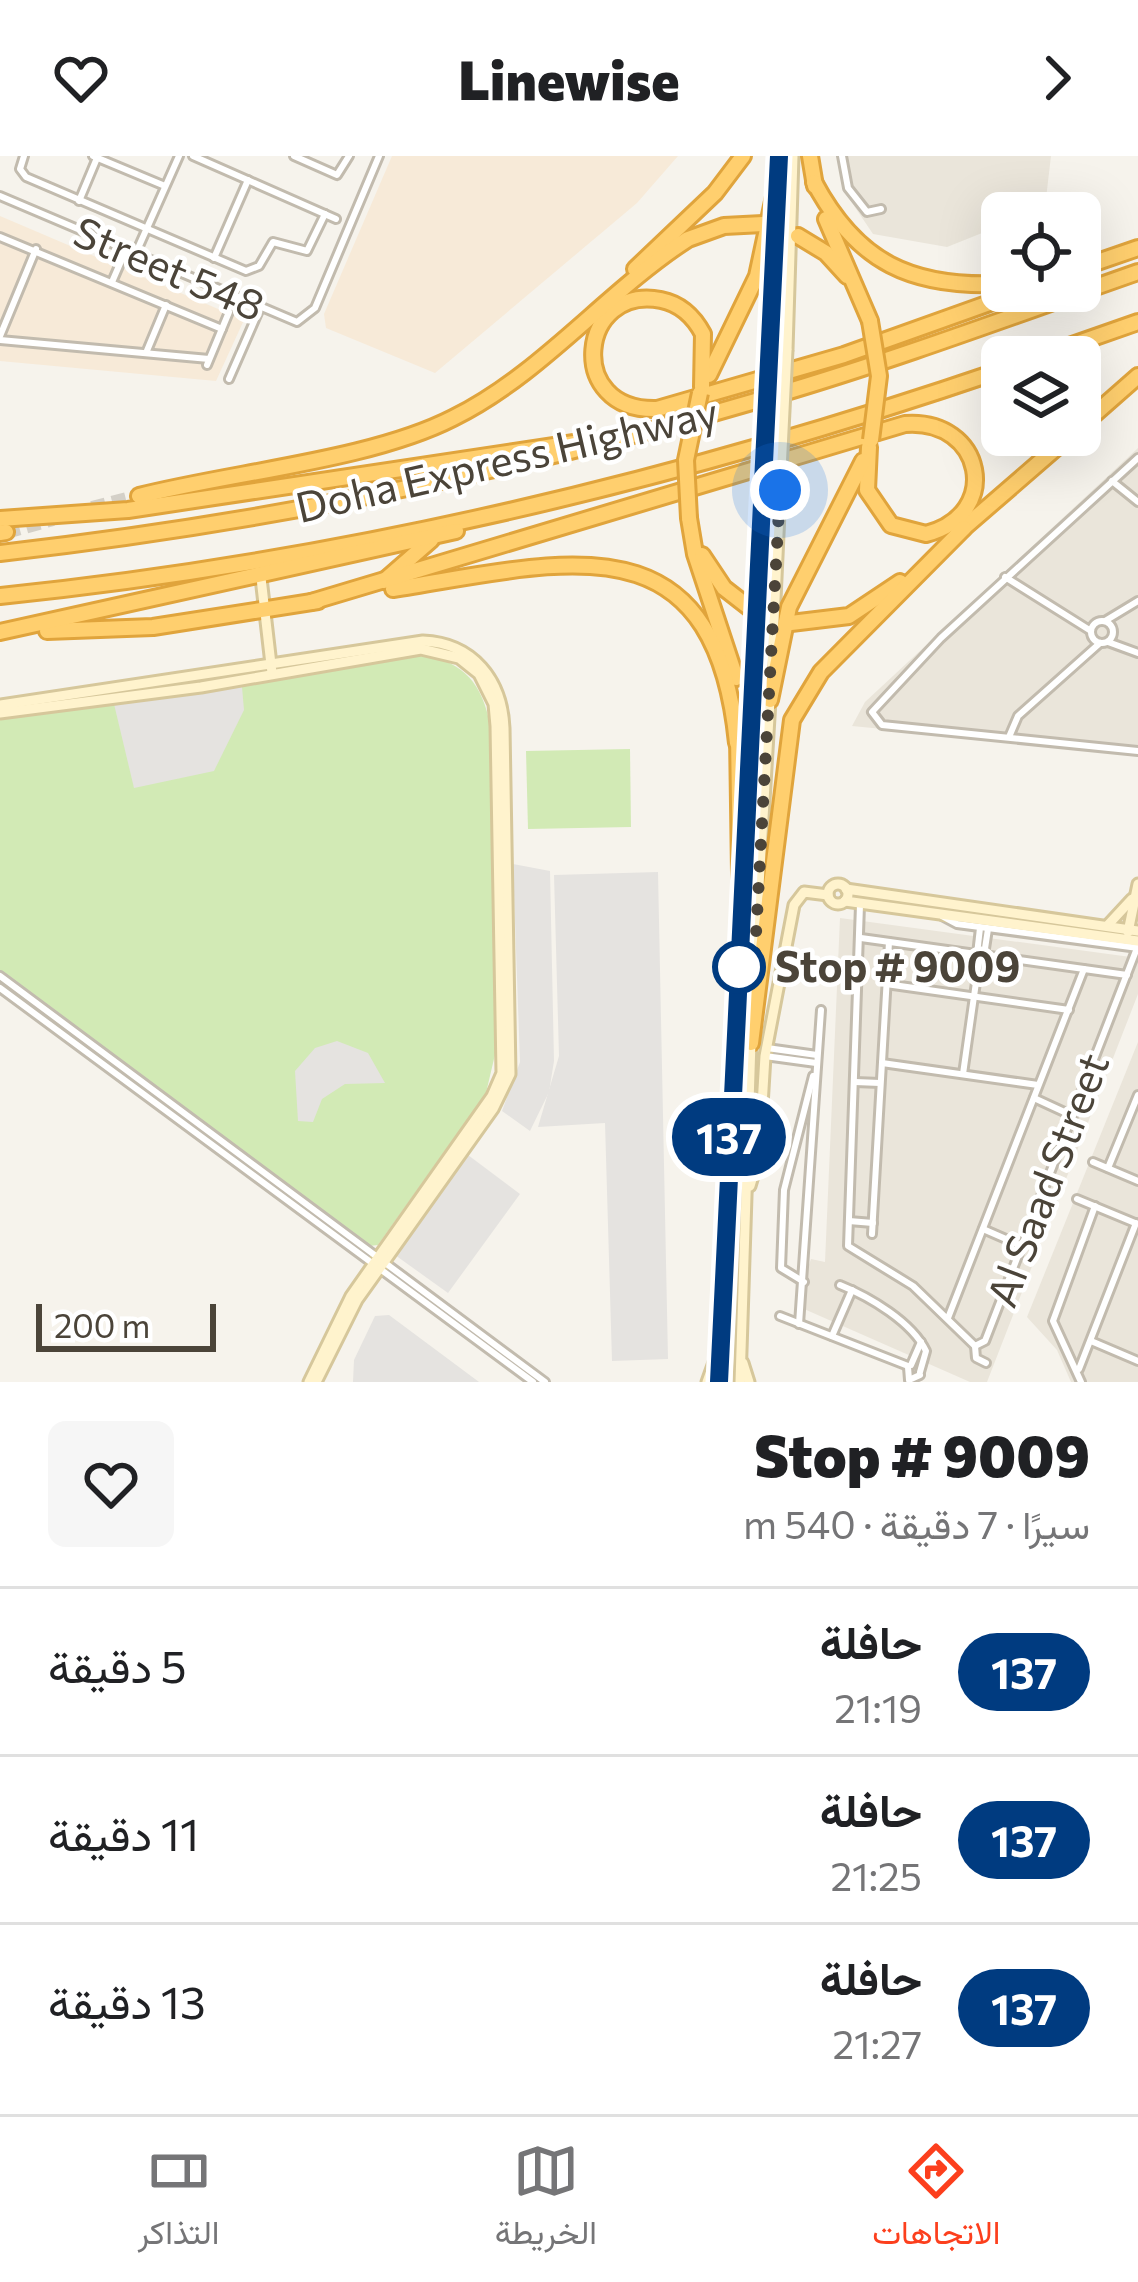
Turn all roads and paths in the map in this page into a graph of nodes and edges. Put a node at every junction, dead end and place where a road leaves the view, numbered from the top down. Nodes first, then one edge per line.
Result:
1 (24, 156) edge
2 (179, 156) edge
3 (193, 156) edge
4 (294, 156) edge
5 (349, 156) edge
6 (379, 156) edge
7 (743, 156) edge
8 (779, 156) edge
9 (794, 156) edge
10 (810, 156) edge
11 (842, 156) edge
12 (95, 157) edge
13 (778, 178) junction
14 (248, 180) junction
15 (814, 182) junction
16 (165, 186) junction
17 (0, 196) edge
18 (80, 201) junction
19 (881, 208) dead end
20 (325, 214) junction
21 (336, 219) dead end
22 (763, 224) dead end
23 (146, 229) junction
24 (0, 236) edge
25 (799, 236) dead end
26 (1138, 248) edge
27 (36, 250) junction
28 (125, 250) junction
29 (135, 255) junction
30 (214, 258) junction
31 (1101, 261) edge
32 (1138, 272) edge
33 (112, 282) junction
34 (981, 282) edge
35 (863, 301) junction
36 (166, 305) junction
37 (981, 306) edge
38 (260, 308) junction
39 (229, 312) dead end
40 (1138, 322) edge
41 (222, 328) junction
42 (1098, 336) edge
43 (0, 338) edge
44 (555, 346) junction
45 (146, 353) junction
46 (1138, 376) edge
47 (981, 377) edge
48 (229, 379) dead end
49 (701, 390) junction
50 (1101, 409) edge
51 (620, 437) junction
52 (870, 444) junction
53 (1047, 456) edge
54 (1138, 458) edge
55 (1112, 482) junction
56 (140, 496) tunnel mouth
57 (1138, 502) edge
58 (512, 513) junction
59 (690, 523) junction
60 (2, 528) edge
61 (964, 528) junction
62 (433, 539) junction
63 (0, 553) edge
64 (1005, 577) junction
65 (261, 578) junction
66 (381, 584) junction
67 (0, 596) edge
68 (1138, 601) edge
69 (310, 602) junction
70 (751, 609) dead end
71 (264, 610) junction
72 (791, 622) dead end
73 (1084, 622) junction
74 (1107, 625) junction
75 (47, 631) dead end
76 (0, 632) edge
77 (1098, 639) junction
78 (1121, 644) junction
79 (1138, 653) edge
80 (271, 672) junction
81 (770, 700) junction
82 (0, 709) edge
83 (1010, 737) junction
84 (737, 743) junction
85 (1138, 751) edge
86 (1136, 890) edge
87 (850, 897) junction
88 (914, 909) junction
89 (937, 912) junction
90 (863, 914) junction
91 (1024, 925) junction
92 (1106, 927) junction
93 (984, 928) junction
94 (1006, 931) junction
95 (861, 938) junction
96 (1135, 938) edge
97 (740, 940) junction
98 (889, 942) junction
99 (980, 955) junction
100 (1084, 969) junction
101 (1127, 975) junction
102 (0, 976) edge
103 (886, 984) junction
104 (0, 988) edge
105 (974, 996) junction
106 (821, 1010) dead end
107 (1069, 1010) junction
108 (751, 1043) junction
109 (766, 1052) junction
110 (817, 1059) junction
111 (882, 1063) junction
112 (963, 1074) junction
113 (855, 1082) junction
114 (880, 1083) junction
115 (1039, 1085) junction
116 (1138, 1095) edge
117 (1034, 1098) junction
118 (1073, 1116) junction
119 (799, 1127) junction
120 (814, 1128) junction
121 (1124, 1129) junction
122 (1138, 1135) edge
123 (1093, 1162) dead end
124 (1108, 1168) junction
125 (1138, 1181) edge
126 (746, 1197) junction
127 (1077, 1199) dead end
128 (1094, 1206) junction
129 (849, 1221) junction
130 (873, 1223) junction
131 (1137, 1224) edge
132 (983, 1229) junction
133 (872, 1234) dead end
134 (1022, 1246) junction
135 (377, 1263) junction
136 (804, 1282) junction
137 (840, 1285) dead end
138 (852, 1290) junction
139 (780, 1316) dead end
140 (948, 1318) junction
141 (799, 1324) junction
142 (831, 1338) junction
143 (1091, 1341) junction
144 (720, 1343) junction
145 (979, 1344) junction
146 (921, 1355) junction
147 (741, 1358) junction
148 (1138, 1361) edge
149 (986, 1363) dead end
150 (1079, 1369) junction
151 (906, 1373) edge
152 (922, 1376) edge
153 (313, 1382) edge
154 (533, 1382) edge
155 (545, 1382) edge
156 (707, 1382) edge
157 (719, 1382) edge
158 (740, 1382) edge
159 (749, 1382) edge
160 (1082, 1382) edge

1 - 18 street
2 - 16 street
3 - 14 street
4 - 5 street
6 - 38 street, Street 548
7 - 44 highway
8 - 13 main road
9 - 81 main road, bridge
10 - 15 highway
11 - 19 street
12 - 16 street
12 - 18 street
13 - 49 highway
13 - 97 main road, bridge
14 - 20 street
14 - 30 street
15 - 34 highway
15 - 35 highway
16 - 23 street
17 - 28 street, Street 548
18 - 23 street
20 - 21 street
20 - 30 street
22 - 44 highway
23 - 29 street
23 - 30 street
24 - 27 street
25 - 35 highway
26 - 31 highway
27 - 33 street
27 - 43 street
28 - 29 street, Street 548
28 - 33 street
29 - 38 street, Street 548
32 - 51 highway, Doha Express Highway
33 - 36 street
35 - 52 highway, bridge
36 - 41 street
36 - 45 street
37 - 49 highway
38 - 48 street
39 - 41 street
40 - 42 highway
41 - 45 street
43 - 45 street
44 - 56 highway
46 - 50 highway
47 - 58 highway, Doha Express Highway
49 - 59 highway, bridge
51 - 60 highway
51 - 63 highway, Doha Express Highway
52 - 66 highway
52 - 81 highway
53 - 61 highway
54 - 55 street
55 - 57 street
55 - 64 street
58 - 62 highway
58 - 67 highway, Doha Express Highway
59 - 70 highway
59 - 84 highway
61 - 72 highway
61 - 108 highway
62 - 65 highway
62 - 66 highway
64 - 73 street
64 - 83 street
65 - 71 main road
65 - 76 highway
66 - 69 highway
68 - 74 street
69 - 71 highway
69 - 84 highway
71 - 75 highway
71 - 80 main road
73 - 74 street
73 - 77 street
74 - 77 street
74 - 77 street
74 - 78 street
77 - 78 street
77 - 83 street
78 - 79 street
80 - 82 main road
80 - 135 main road
81 - 108 main road
83 - 85 street
84 - 97 highway
86 - 92 main road
86 - 96 main road
87 - 88 main road
87 - 90 street
87 - 92 main road
87 - 109 main road
88 - 89 main road
88 - 90 street
89 - 91 main road
89 - 93 street
90 - 95 street
91 - 94 main road
91 - 96 main road
92 - 96 main road
93 - 94 street
93 - 99 street
94 - 96 street
95 - 98 street
95 - 113 street
96 - 101 street, Al Saad Street
97 - 144 main road
98 - 99 street
98 - 103 street
99 - 100 street
99 - 105 street
100 - 101 street
100 - 107 street
101 - 118 street, Al Saad Street
102 - 135 street
103 - 105 street
103 - 111 street
104 - 135 street
105 - 107 street
105 - 112 street
106 - 110 street
107 - 115 street
108 - 126 main road
109 - 110 street
109 - 126 main road
110 - 119 street
110 - 120 street
111 - 112 street
111 - 114 street
112 - 115 street
113 - 114 street
113 - 129 street
114 - 130 street
115 - 117 street
116 - 121 street
117 - 118 street
117 - 132 street
118 - 134 street, Al Saad Street
119 - 120 street
119 - 136 street
120 - 136 street
121 - 122 street
121 - 124 street
123 - 124 street
124 - 125 street
126 - 147 main road
127 - 128 street
128 - 131 street
128 - 150 street
129 - 130 street
129 - 140 street
130 - 133 street
131 - 143 street
132 - 134 street
132 - 140 street
134 - 145 street, Al Saad Street
135 - 153 main road
135 - 154 street
135 - 155 street
136 - 141 street
137 - 138 street
138 - 142 street
138 - 146 street
139 - 141 street
140 - 145 street
141 - 142 street
142 - 151 street
143 - 148 street
143 - 150 street
144 - 156 main road
144 - 157 main road
145 - 149 street
146 - 151 street
146 - 152 street
147 - 158 main road
147 - 159 main road
150 - 160 street
151 - 152 street
151 - 152 street

